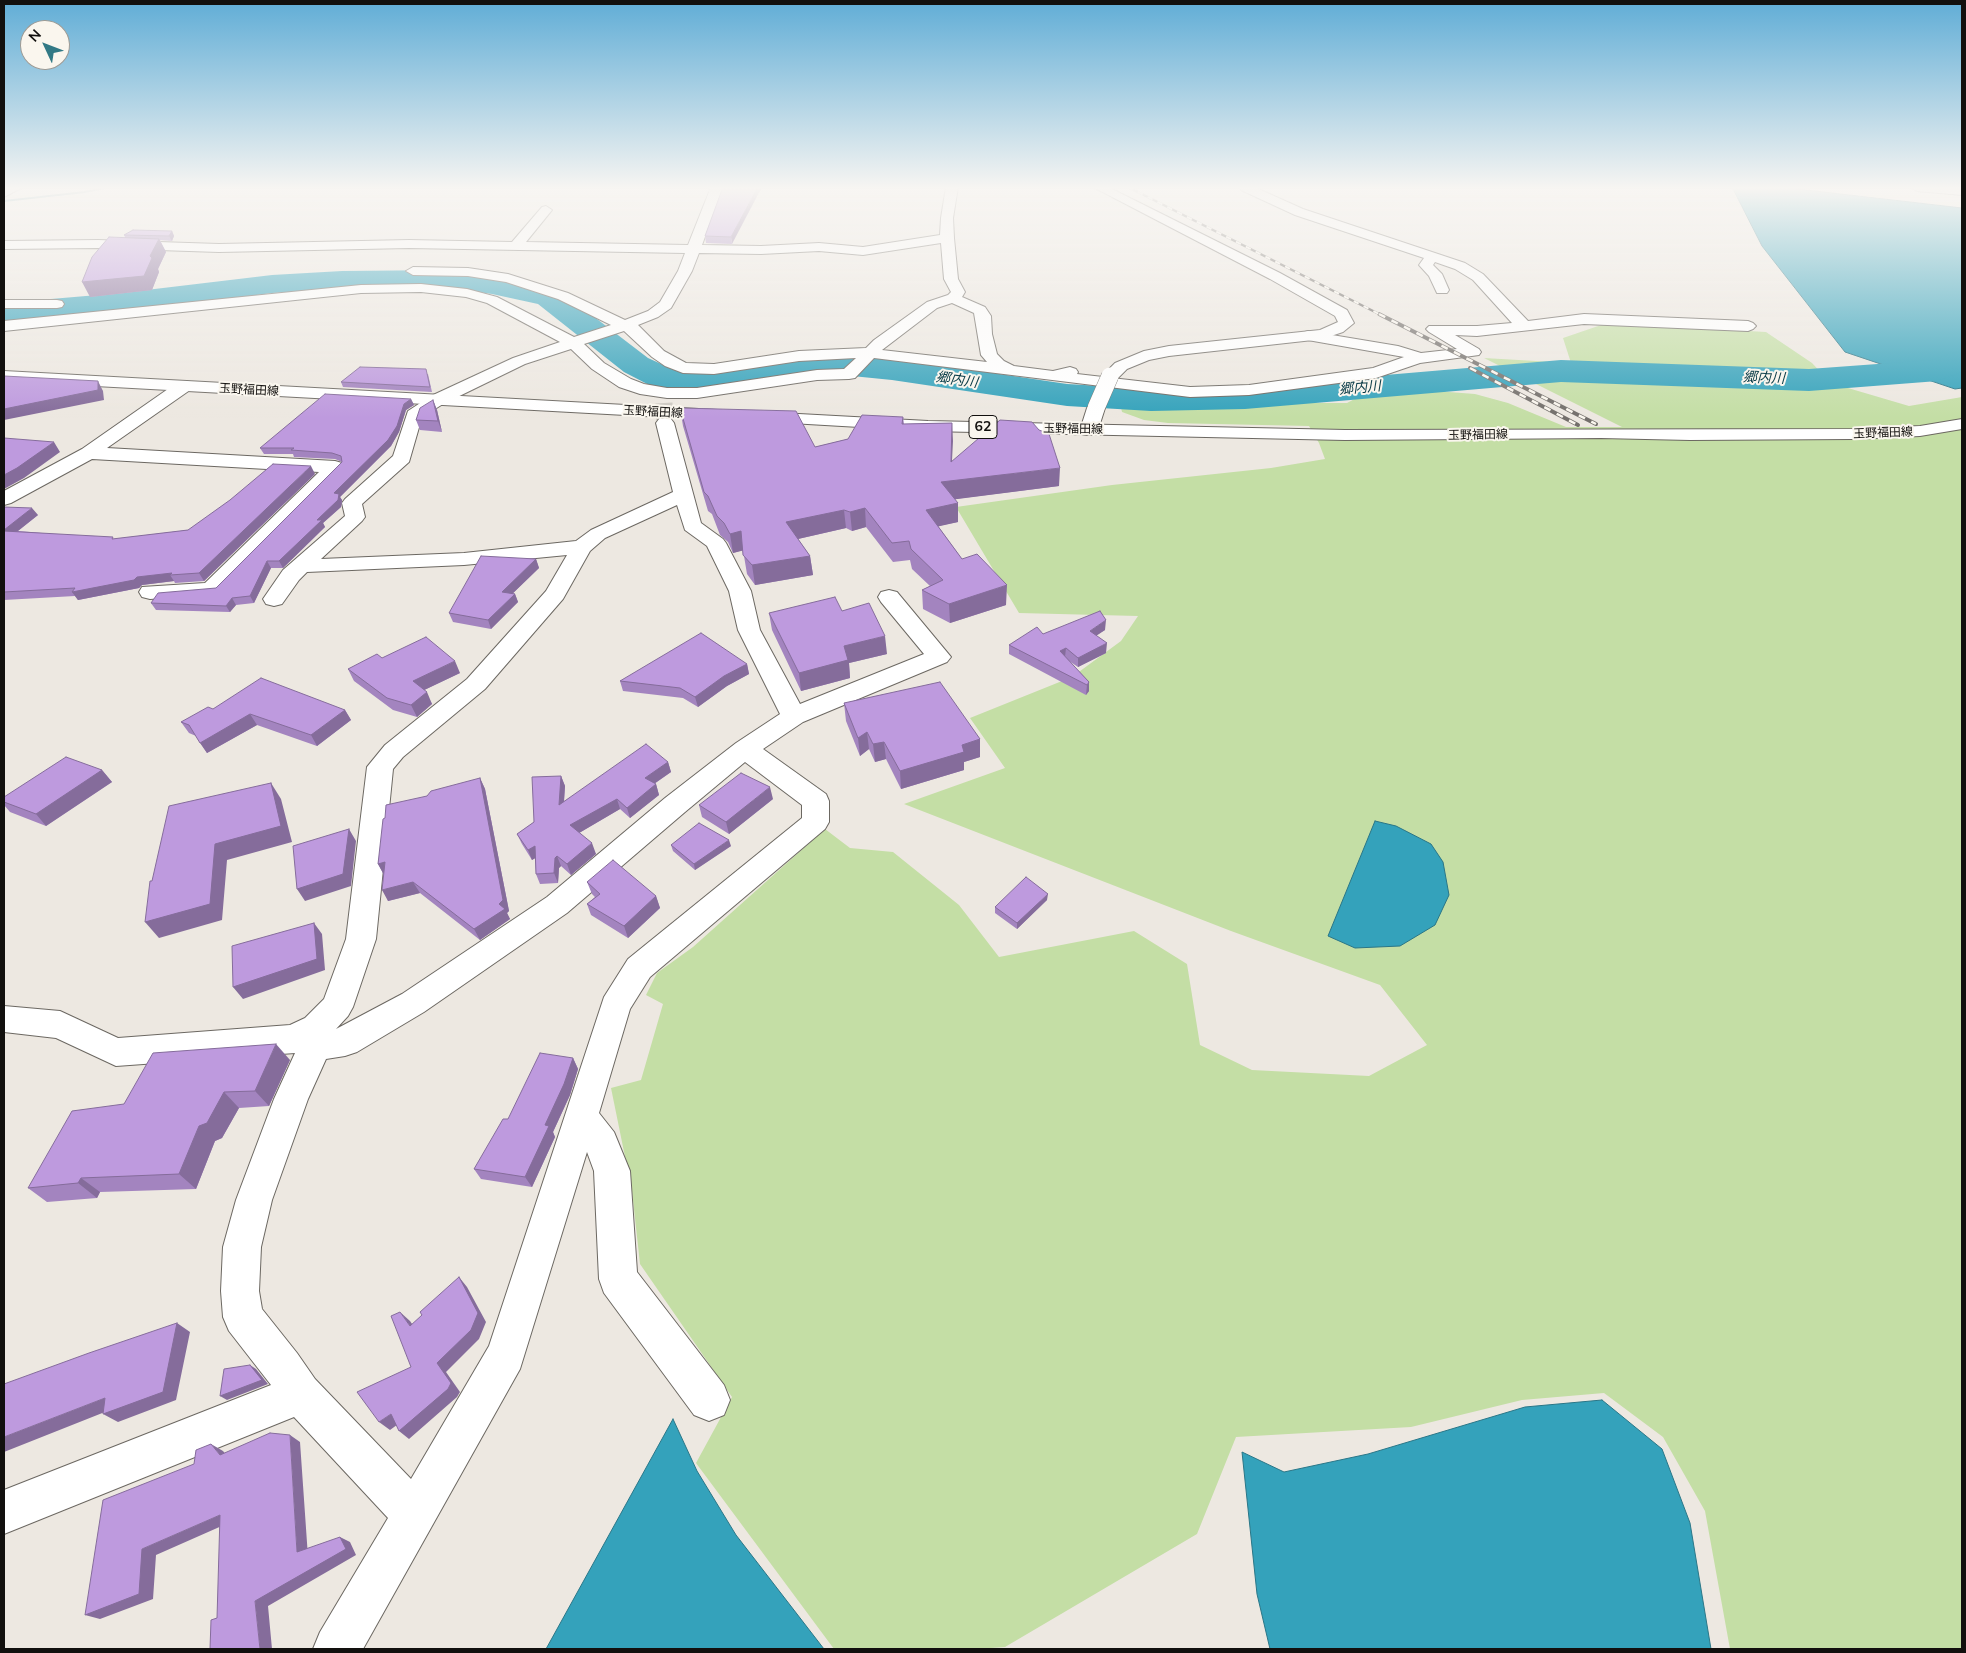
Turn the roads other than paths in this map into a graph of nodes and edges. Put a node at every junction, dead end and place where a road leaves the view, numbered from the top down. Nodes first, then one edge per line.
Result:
1 (688, 264) edge
2 (950, 264) edge
3 (1252, 264) edge
4 (1427, 264) edge
5 (1455, 264) edge
6 (400, 271) dead end
7 (1442, 290) dead end
8 (953, 298) junction
9 (71, 303) dead end
10 (4, 304) edge
11 (4, 326) edge
12 (619, 326) junction
13 (1524, 326) junction
14 (1748, 326) dead end
15 (1308, 336) junction
16 (577, 341) junction
17 (869, 355) junction
18 (989, 355) junction
19 (1417, 358) junction
20 (976, 366) junction
21 (1010, 370) junction
22 (1116, 371) junction
23 (4, 376) edge
24 (1053, 376) junction
25 (184, 386) junction
26 (437, 400) junction
27 (665, 407) junction
28 (1962, 424) edge
29 (1089, 430) junction
30 (89, 453) junction
31 (684, 495) junction
32 (4, 499) edge
33 (582, 547) junction
34 (303, 566) junction
35 (150, 592) dead end
36 (888, 597) dead end
37 (274, 599) dead end
38 (794, 716) junction
39 (745, 749) junction
40 (4, 1019) edge
41 (304, 1043) junction
42 (580, 1117) junction
43 (300, 1394) junction
44 (708, 1400) dead end
45 (4, 1512) edge
46 (415, 1515) junction
47 (337, 1649) edge

1 - 12 street
2 - 8 street
3 - 15 street
4 - 7 street
5 - 13 street
6 - 12 street
8 - 17 street
8 - 18 street
9 - 10 street
11 - 16 street
12 - 16 street
12 - 17 street
13 - 14 street
13 - 19 street
15 - 19 street
15 - 22 street
16 - 26 street
16 - 27 street
17 - 20 street
17 - 27 street
18 - 20 street
18 - 21 street
19 - 24 street
20 - 21 street
21 - 24 street
22 - 24 street
22 - 29 street, bridge
23 - 25 street, 玉野福田線 / 62
25 - 26 street, 玉野福田線 / 62
25 - 30 street
26 - 29 street, 玉野福田線 / 62
26 - 34 street
27 - 31 street
28 - 29 street, 玉野福田線 / 62
30 - 32 street
30 - 35 street
31 - 33 street
31 - 38 street
33 - 34 street
33 - 41 street
34 - 37 street
36 - 38 street
38 - 39 street
39 - 41 street
39 - 42 street
40 - 41 street
41 - 43 street
42 - 44 street
42 - 46 street
43 - 45 street
43 - 46 street
46 - 47 street

